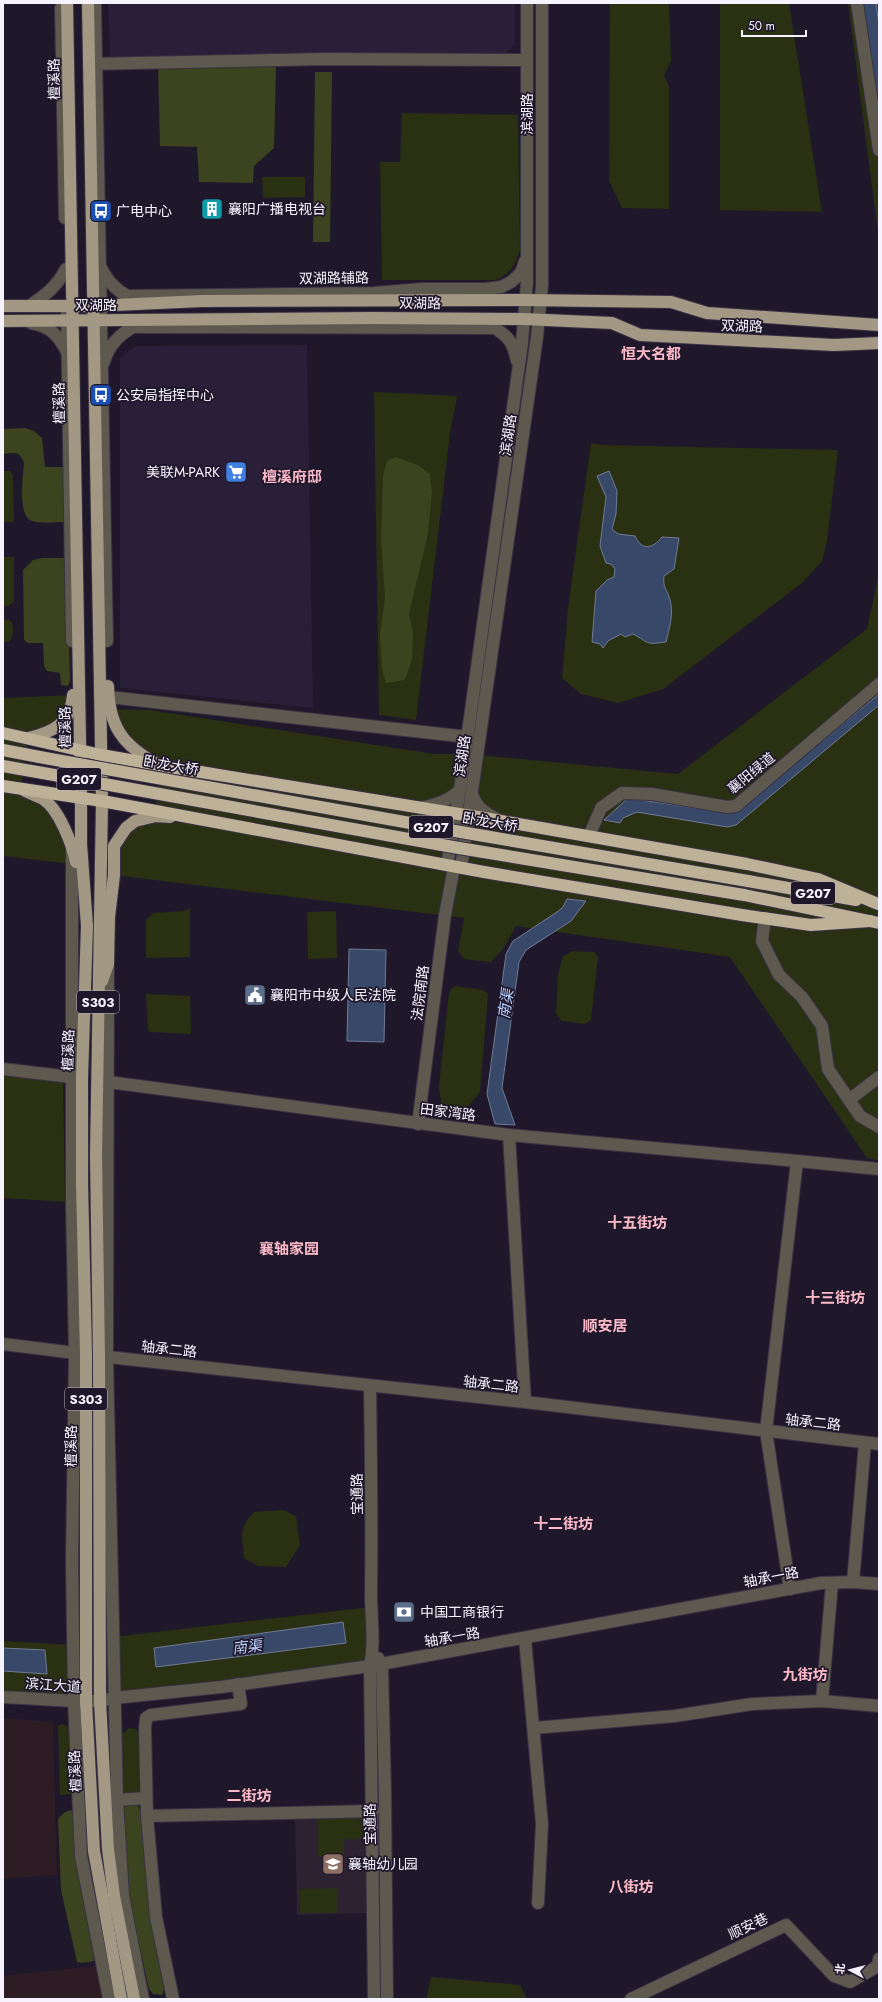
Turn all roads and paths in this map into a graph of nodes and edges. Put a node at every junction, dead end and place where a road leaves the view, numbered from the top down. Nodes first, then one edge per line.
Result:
1 (61, 3) edge
2 (67, 3) edge
3 (88, 3) edge
4 (95, 3) edge
5 (527, 3) edge
6 (542, 3) edge
7 (858, 3) edge
8 (527, 60) junction
9 (93, 64) junction
10 (879, 150) edge
11 (527, 256) junction
12 (100, 266) junction
13 (66, 269) junction
14 (125, 296) junction
15 (525, 300) junction
16 (540, 300) junction
17 (147, 303) junction
18 (3, 306) edge
19 (29, 306) junction
20 (70, 306) junction
21 (97, 306) junction
22 (148, 319) junction
23 (524, 319) junction
24 (20, 320) junction
25 (70, 320) junction
26 (98, 320) junction
27 (538, 320) junction
28 (3, 321) edge
29 (876, 325) edge
30 (132, 327) junction
31 (877, 343) edge
32 (67, 352) junction
33 (74, 363) junction
34 (519, 367) junction
35 (102, 368) junction
36 (78, 621) junction
37 (99, 622) junction
38 (72, 641) junction
39 (107, 641) junction
40 (879, 684) edge
41 (104, 697) junction
42 (3, 733) edge
43 (468, 737) junction
44 (28, 738) junction
45 (3, 750) edge
46 (80, 750) junction
47 (101, 755) junction
48 (159, 765) junction
49 (3, 766) edge
50 (3, 786) edge
51 (20, 789) junction
52 (466, 792) junction
53 (82, 798) junction
54 (102, 801) junction
55 (421, 808) junction
56 (462, 814) junction
57 (185, 817) junction
58 (500, 821) junction
59 (589, 836) junction
60 (72, 843) junction
61 (454, 867) junction
62 (879, 904) edge
63 (86, 918) junction
64 (766, 918) junction
65 (875, 922) edge
66 (108, 964) junction
67 (98, 989) junction
68 (3, 1069) edge
69 (77, 1077) junction
70 (879, 1077) edge
71 (102, 1082) junction
72 (849, 1100) junction
73 (418, 1124) junction
74 (879, 1127) edge
75 (509, 1135) junction
76 (797, 1161) junction
77 (879, 1169) edge
78 (3, 1344) edge
79 (81, 1353) junction
80 (103, 1357) junction
81 (370, 1386) junction
82 (525, 1402) junction
83 (766, 1431) junction
84 (865, 1442) junction
85 (879, 1444) edge
86 (853, 1582) junction
87 (832, 1583) junction
88 (879, 1584) edge
89 (790, 1589) junction
90 (526, 1639) junction
91 (376, 1665) junction
92 (238, 1684) junction
93 (3, 1697) edge
94 (114, 1698) junction
95 (74, 1701) junction
96 (100, 1701) junction
97 (822, 1701) junction
98 (86, 1702) junction
99 (879, 1706) edge
100 (534, 1728) junction
101 (146, 1798) junction
102 (117, 1800) junction
103 (78, 1804) junction
104 (373, 1811) junction
105 (147, 1816) junction
106 (108, 1847) junction
107 (94, 1851) junction
108 (538, 1903) dead end
109 (121, 1908) junction
110 (879, 1959) edge
111 (110, 1976) junction
112 (109, 1999) edge
113 (121, 1999) edge
114 (134, 1999) edge
115 (143, 1999) edge
116 (173, 1999) edge
117 (374, 1999) edge
118 (387, 1999) edge
119 (631, 1999) edge

1 - 13 street
2 - 20 main road, 檀溪路 / S303
3 - 9 main road, 檀溪路 / S303
4 - 9 street
5 - 8 street, 滨湖路
6 - 16 street, 滨湖路
7 - 10 street
8 - 9 street
8 - 11 street, 滨湖路
9 - 12 street
9 - 21 main road, 檀溪路 / S303
11 - 14 street, 双湖路辅路
11 - 15 street, 滨湖路
12 - 14 street
12 - 21 street
13 - 19 street
13 - 20 street
14 - 17 street
15 - 16 main road, 双湖路
15 - 17 main road, 双湖路
15 - 23 street, 滨湖路
16 - 27 street, 滨湖路
16 - 29 main road, 双湖路
17 - 21 main road, 双湖路
18 - 19 main road, 双湖路
19 - 20 main road, 双湖路
20 - 21 main road, 双湖路
20 - 25 main road, 檀溪路 / S303
21 - 26 main road, 檀溪路 / S303
22 - 23 main road, 双湖路
22 - 26 main road, 双湖路
22 - 30 street
23 - 27 main road, 双湖路
23 - 34 street, 滨湖路
24 - 25 main road, 双湖路
24 - 28 main road, 双湖路
24 - 32 street
25 - 26 main road, 双湖路
25 - 32 street
25 - 33 main road, 檀溪路 / S303
26 - 35 street
26 - 37 main road, 檀溪路 / S303
27 - 31 main road, 双湖路
27 - 52 street, 滨湖路
30 - 34 street
30 - 35 street
32 - 33 street
32 - 38 street
33 - 36 main road, 檀溪路 / S303
34 - 43 street, 滨湖路
35 - 39 street
36 - 38 main road
36 - 46 main road, 檀溪路 / S303
37 - 39 main road
37 - 41 main road, 檀溪路 / S303
38 - 44 main road
39 - 41 main road
40 - 59 street, 襄阳绿道
41 - 43 street
41 - 47 main road, 檀溪路 / S303
41 - 48 main road
42 - 44 highway
43 - 52 street, 滨湖路
44 - 46 highway
45 - 62 highway, 卧龙大桥 / G207, bridge
46 - 47 highway
46 - 53 main road, 檀溪路 / S303
47 - 48 highway
47 - 54 main road, 檀溪路 / S303
48 - 55 highway
49 - 65 highway, G207, bridge
50 - 51 highway
51 - 53 highway
51 - 60 main road
52 - 55 street
52 - 56 street, 滨湖路
52 - 58 street
53 - 54 highway
53 - 63 main road, 檀溪路 / S303
54 - 57 highway
54 - 67 main road, 檀溪路 / S303
55 - 56 highway
56 - 58 highway
56 - 61 street, 滨湖路
57 - 61 highway
57 - 66 main road
58 - 59 highway
59 - 62 highway
60 - 63 main road
60 - 69 street
61 - 64 highway
61 - 73 street, 法院南路
63 - 69 main road, 檀溪路 / S303
64 - 65 highway
64 - 72 street
66 - 67 main road
66 - 71 street
67 - 71 main road, 檀溪路 / S303
68 - 69 street
69 - 79 main road, 檀溪路 / S303
70 - 72 street
71 - 73 street, 田家湾路
71 - 80 main road, 檀溪路 / S303
72 - 74 street
73 - 75 street, 田家湾路
75 - 76 street, 田家湾路
75 - 82 street
76 - 77 street, 田家湾路
76 - 83 street
78 - 79 street
79 - 95 street
79 - 98 main road, 檀溪路 / S303
80 - 81 street, 轴承二路
80 - 94 street
80 - 96 main road, 檀溪路 / S303
81 - 82 street, 轴承二路
81 - 91 street, 宝通路
82 - 83 street, 轴承二路
83 - 84 street, 轴承二路
83 - 89 street
84 - 85 street, 轴承二路
84 - 86 street
86 - 87 street, 轴承一路
86 - 88 street, 轴承一路
87 - 89 street, 轴承一路
87 - 97 street
89 - 90 street, 轴承一路
90 - 91 street, 轴承一路
90 - 100 street
91 - 92 street, 轴承一路
91 - 104 street, 宝通路
91 - 118 street, 宝通路
92 - 94 street, 轴承一路
92 - 101 street
93 - 95 street, 滨江大道
94 - 96 street, 轴承一路
94 - 102 street
95 - 98 street, 滨江大道
95 - 103 street
96 - 98 street, 滨江大道
96 - 106 main road, 檀溪路 / S303
97 - 99 street
97 - 100 street
98 - 107 main road, 檀溪路 / S303
100 - 108 street
101 - 102 street
101 - 105 street
102 - 106 street
102 - 109 street
103 - 107 street
103 - 111 street
104 - 105 street
104 - 117 street, 宝通路
105 - 116 street
106 - 109 main road, 檀溪路 / S303
107 - 111 main road, 檀溪路 / S303
109 - 114 main road, 檀溪路 / S303
109 - 115 street
110 - 119 street, 顺安巷
111 - 112 street
111 - 113 main road, 檀溪路 / S303

